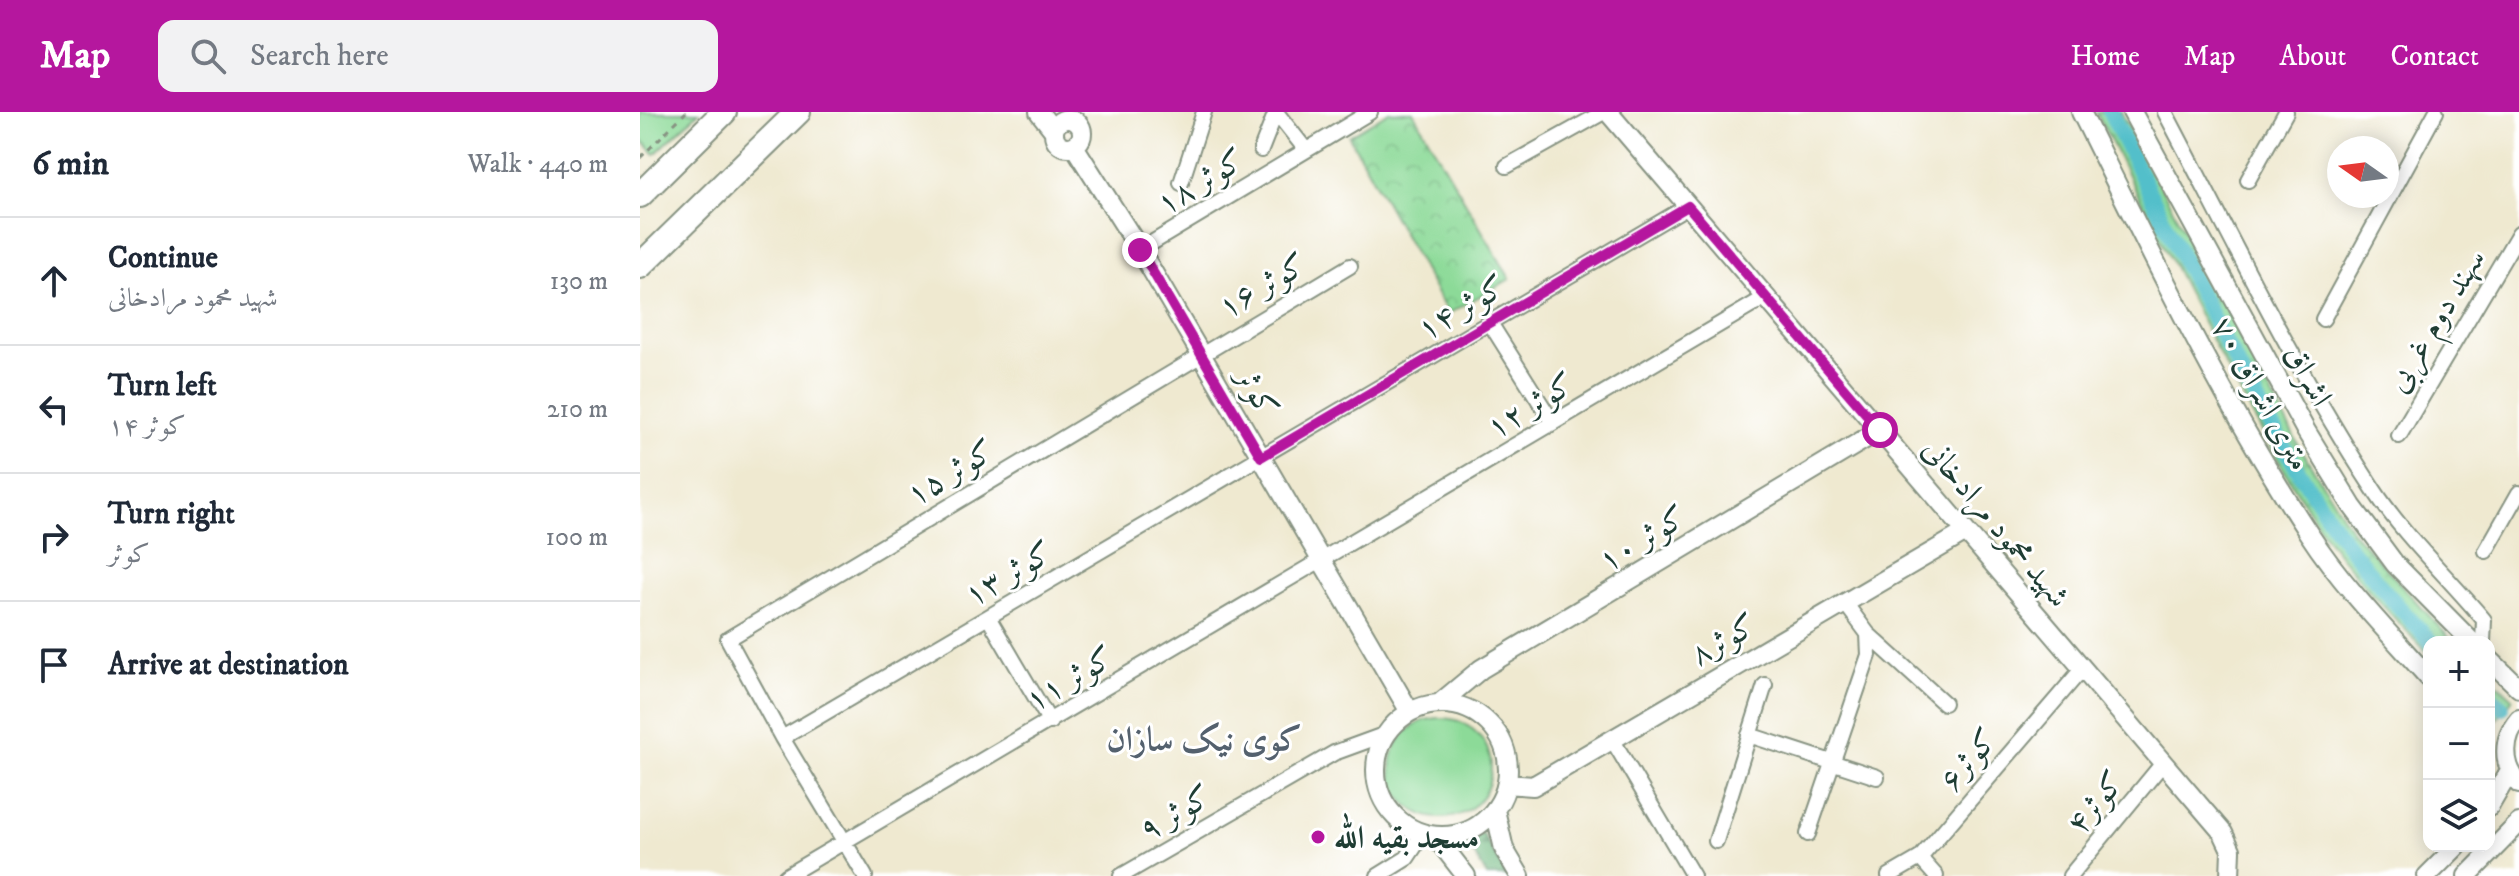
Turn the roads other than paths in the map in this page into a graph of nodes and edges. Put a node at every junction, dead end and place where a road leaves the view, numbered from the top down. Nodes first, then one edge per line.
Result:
1 (724, 112) edge
2 (798, 112) edge
3 (1039, 112) edge
4 (1204, 112) edge
5 (1276, 112) edge
6 (1370, 112) edge
7 (1606, 112) edge
8 (2081, 112) edge
9 (2132, 112) edge
10 (2165, 112) edge
11 (2286, 112) edge
12 (2436, 112) edge
13 (1074, 116) edge
14 (1054, 131) junction
15 (1074, 146) junction
16 (1261, 150) dead end
17 (1306, 150) junction
18 (1507, 166) dead end
19 (2248, 180) dead end
20 (1181, 183) dead end
21 (640, 195) edge
22 (1688, 206) junction
23 (2519, 233) edge
24 (1140, 250) junction
25 (640, 266) edge
26 (1350, 266) dead end
27 (1766, 297) junction
28 (2323, 319) dead end
29 (1490, 323) junction
30 (1201, 353) junction
31 (1553, 423) junction
32 (1880, 430) junction
33 (2399, 436) dead end
34 (1261, 457) junction
35 (2519, 493) edge
36 (1966, 532) junction
37 (2486, 551) dead end
38 (1323, 561) junction
39 (1845, 603) junction
40 (988, 617) junction
41 (1868, 634) junction
42 (2466, 636) edge
43 (2483, 636) edge
44 (2495, 665) edge
45 (2083, 668) junction
46 (2423, 671) edge
47 (1765, 685) dead end
48 (2519, 688) edge
49 (1440, 703) junction
50 (1944, 703) dead end
51 (1410, 712) junction
52 (2519, 719) edge
53 (1050, 722) junction
54 (1386, 734) junction
55 (1749, 735) junction
56 (782, 738) junction
57 (1612, 739) junction
58 (2495, 753) edge
59 (1832, 763) junction
60 (2163, 763) junction
61 (2512, 774) edge
62 (1877, 777) dead end
63 (1507, 784) junction
64 (2495, 798) edge
65 (1495, 810) junction
66 (2519, 823) edge
67 (1808, 834) dead end
68 (1429, 835) junction
69 (1716, 841) dead end
70 (845, 842) junction
71 (2451, 852) edge
72 (1920, 858) junction
73 (2231, 872) edge
74 (786, 876) edge
75 (865, 876) edge
76 (1121, 876) edge
77 (1378, 876) edge
78 (1466, 876) edge
79 (1520, 876) edge
80 (1693, 876) edge
81 (1889, 876) edge
82 (1936, 876) edge
83 (2070, 876) edge
84 (2427, 876) edge
85 (2467, 876) edge

1 - 21 highway
2 - 25 highway
3 - 14 main road
4 - 20 street
5 - 16 street
5 - 17 street
6 - 17 street, کوثر ۱۸
7 - 18 street
7 - 22 main road, شهید محمود مرادخانی
8 - 46 main road, ۷۰ متری اشراق
9 - 42 main road, اشراق
10 - 43 street
11 - 19 street
12 - 28 street
13 - 14 main road
13 - 15 main road
14 - 15 main road
15 - 24 main road, کوثر
17 - 24 street, کوثر ۱۸
22 - 27 main road, شهید محمود مرادخانی
22 - 29 street, کوثر ۱۴
23 - 33 street, سهند دوم غربی
24 - 30 main road, کوثر
26 - 30 street, کوثر ۱۶
27 - 31 street, کوثر ۱۲
27 - 32 main road, شهید محمود مرادخانی
29 - 31 street
29 - 34 street, کوثر ۱۴
30 - 34 main road, کوثر
30 - 56 street, ۱۵ کوثر
31 - 38 street, کوثر ۱۲
32 - 36 main road, شهید محمود مرادخانی
32 - 49 main road, کوثر ۱۰
34 - 38 main road, کوثر
34 - 40 street, کوثر ۱۳
35 - 37 street
36 - 39 main road, کوثر۸
36 - 45 main road, شهید محمود مرادخانی
38 - 51 main road, کوثر
38 - 53 street, کوثر ۱۱
39 - 41 street
39 - 57 main road, کوثر۸
40 - 53 street
40 - 56 street, کوثر ۱۳
41 - 50 street
41 - 59 street
44 - 48 main road
45 - 60 main road, شهید محمود مرادخانی
45 - 72 street, کوثر۶
47 - 55 street
49 - 51 main road
49 - 63 main road
51 - 54 main road
52 - 61 main road
53 - 70 street, کوثر ۱۱
54 - 68 main road
54 - 76 street, کوثر ۹
55 - 59 street
55 - 69 street
56 - 70 street
57 - 63 main road, کوثر۸
57 - 80 street
58 - 61 main road
59 - 62 street
59 - 67 street
60 - 73 main road, شهید محمود مرادخانی
60 - 83 street, کوثر۴
61 - 64 main road
63 - 65 main road
65 - 68 main road
65 - 79 main road
66 - 85 main road
68 - 77 street
68 - 78 main road
70 - 74 street, کوثر ۱۱
70 - 75 street
71 - 84 main road
72 - 81 street, کوثر۶
72 - 82 street

